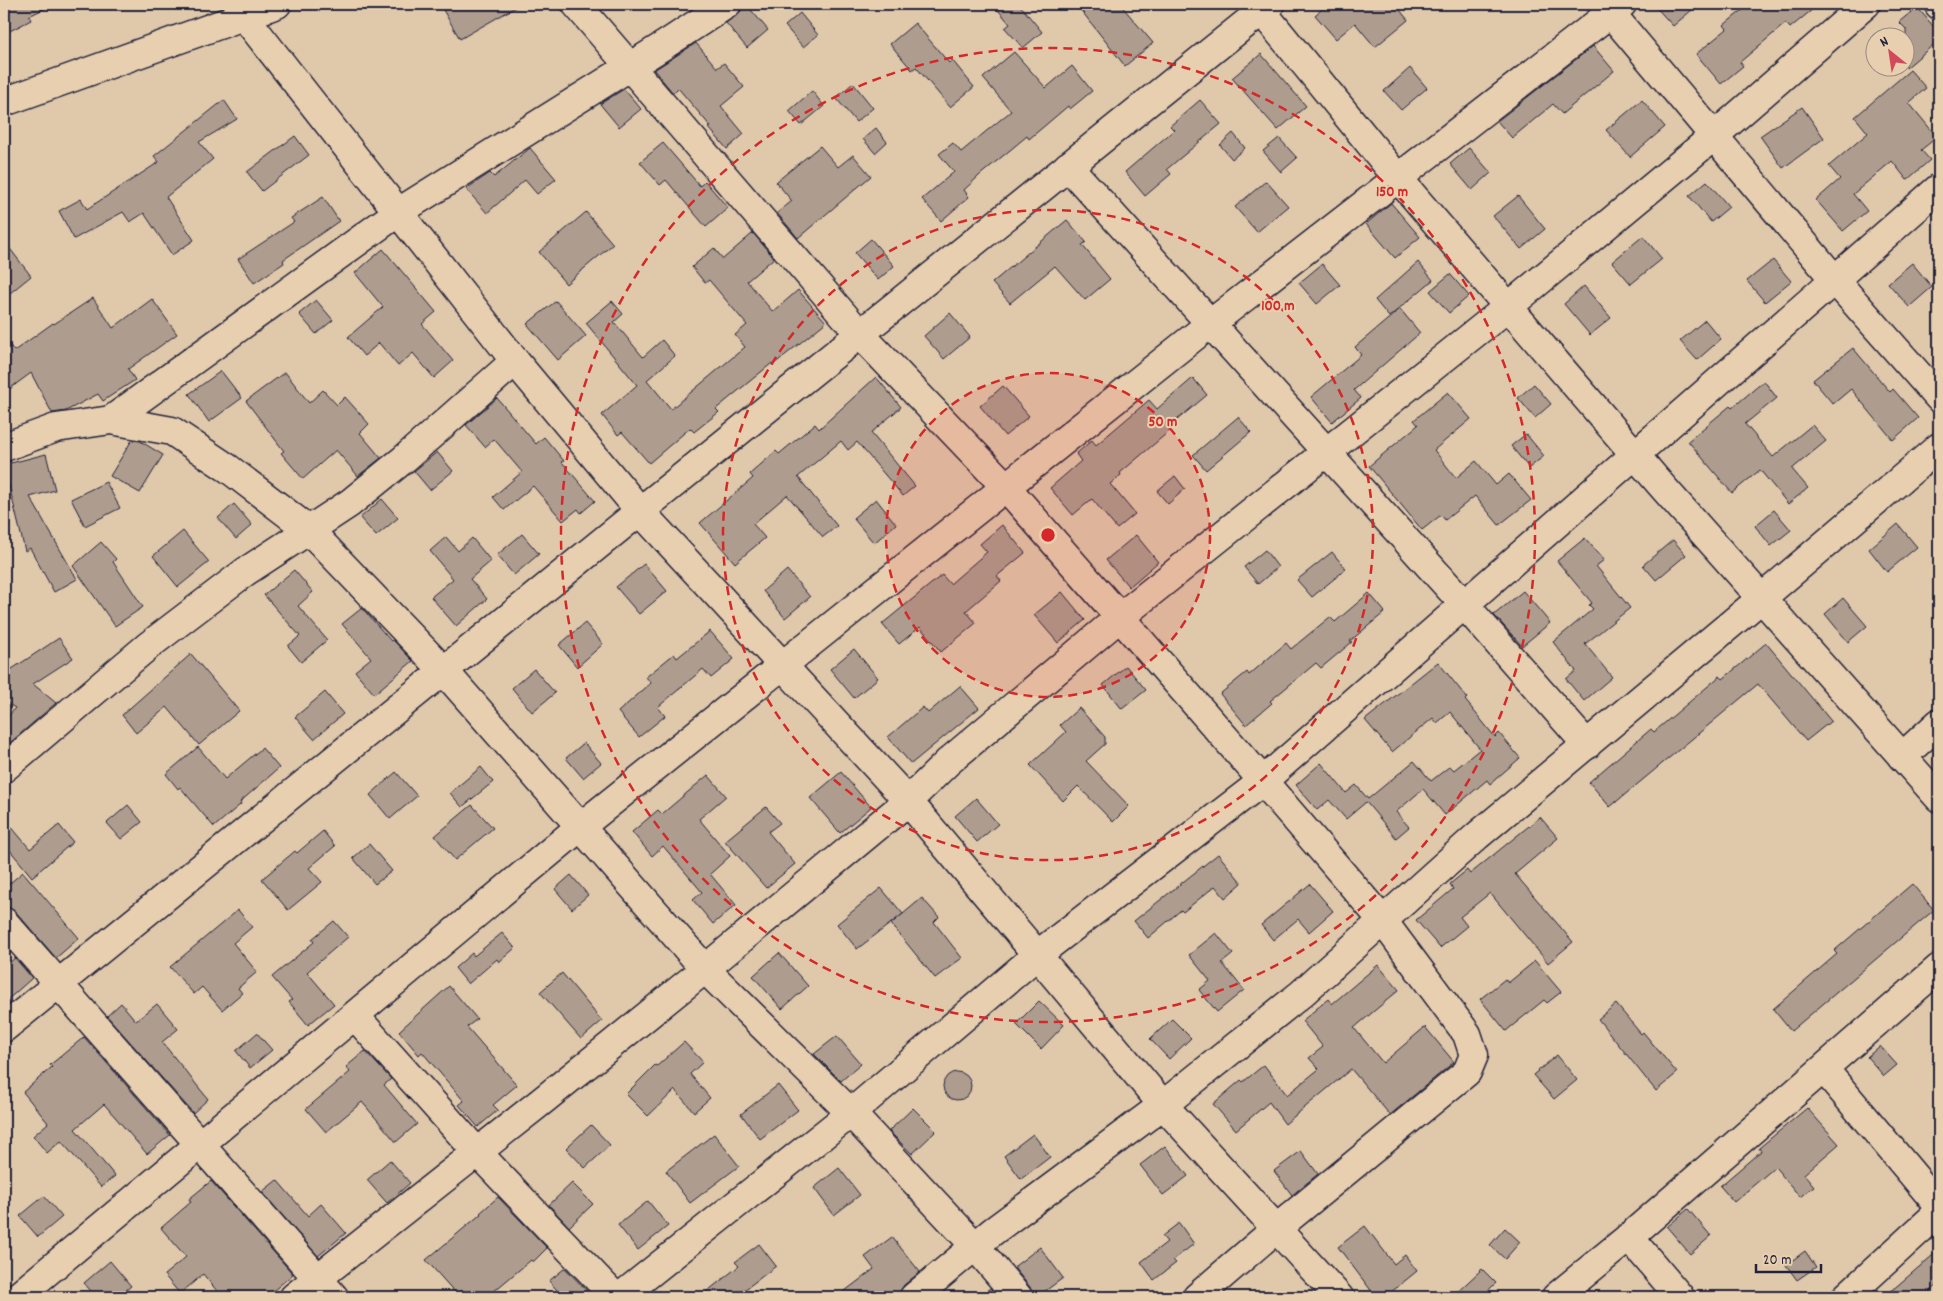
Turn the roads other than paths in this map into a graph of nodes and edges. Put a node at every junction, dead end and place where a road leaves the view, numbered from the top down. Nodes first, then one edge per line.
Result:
1 (277, 4) edge
2 (576, 4) edge
3 (727, 4) edge
4 (1866, 4) edge
5 (1262, 6) edge
6 (1612, 7) edge
7 (241, 10) edge
8 (629, 67) junction
9 (4, 102) edge
10 (1714, 136) junction
11 (1068, 166) junction
12 (1398, 177) junction
13 (1939, 188) edge
14 (397, 213) junction
15 (1834, 279) junction
16 (1508, 307) junction
17 (1210, 324) junction
18 (860, 334) junction
19 (515, 361) junction
20 (1939, 398) edge
21 (111, 420) junction
22 (4, 447) edge
23 (1939, 447) edge
24 (1325, 452) junction
25 (1635, 454) junction
26 (1006, 487) junction
27 (640, 511) junction
28 (309, 530) junction
29 (1762, 598) junction
30 (1463, 604) junction
31 (1120, 617) junction
32 (782, 665) junction
33 (444, 671) junction
34 (1939, 723) edge
35 (1587, 744) junction
36 (1902, 757) junction
37 (4, 768) edge
38 (1262, 781) junction
39 (1939, 798) edge
40 (908, 801) junction
41 (580, 827) junction
42 (1383, 921) junction
43 (4, 922) edge
44 (1037, 955) junction
45 (1939, 968) edge
46 (705, 969) junction
47 (57, 984) junction
48 (355, 1016) junction
49 (4, 1028) edge
50 (1824, 1069) junction
51 (1163, 1105) junction
52 (851, 1113) junction
53 (200, 1146) junction
54 (477, 1152) junction
55 (1939, 1206) edge
56 (1939, 1212) edge
57 (1277, 1228) junction
58 (1629, 1237) junction
59 (975, 1246) junction
60 (326, 1288) edge
61 (17, 1297) edge
62 (294, 1297) edge
63 (615, 1297) edge
64 (620, 1297) edge
65 (914, 1297) edge
66 (1018, 1297) edge
67 (1197, 1297) edge
68 (1339, 1297) edge
69 (1556, 1297) edge
70 (1680, 1297) edge
71 (1846, 1297) edge

1 - 7 street
2 - 8 street
3 - 8 street
4 - 10 street
5 - 11 street
5 - 12 street
6 - 10 street
6 - 12 street
7 - 9 street
7 - 14 street
8 - 14 street
8 - 18 street
10 - 15 street
10 - 16 street
11 - 17 street
11 - 18 street
12 - 16 street
12 - 17 street
13 - 15 street
14 - 19 street
14 - 21 street
15 - 20 street
15 - 25 street
16 - 24 street
16 - 25 street
17 - 24 street
17 - 26 street
18 - 26 street
18 - 27 street
19 - 27 street
19 - 28 street
21 - 22 street
21 - 28 street
23 - 29 street
24 - 30 street
24 - 31 street
25 - 29 street
25 - 30 street
26 - 31 street
26 - 32 street
27 - 32 street
27 - 33 street
28 - 33 street
28 - 37 street
29 - 35 street
29 - 36 street
30 - 35 street
30 - 38 street
31 - 38 street
31 - 40 street
32 - 40 street
32 - 41 street
33 - 41 street
33 - 47 street
34 - 36 street
35 - 42 street
36 - 39 street
38 - 42 street
38 - 44 street
40 - 44 street
40 - 46 street
41 - 46 street
41 - 48 street
42 - 51 street
42 - 57 street
43 - 47 street
44 - 51 street
44 - 52 street
45 - 50 street
46 - 52 street
46 - 54 street
47 - 49 street
47 - 53 street
48 - 53 street
48 - 54 street
50 - 55 street
50 - 58 street
51 - 57 street
51 - 59 street
52 - 59 street
52 - 64 street
53 - 60 street
53 - 61 street
54 - 60 street
54 - 63 street
56 - 71 street
57 - 67 street
57 - 68 street
58 - 69 street
58 - 70 street
59 - 65 street
59 - 66 street
60 - 62 street

